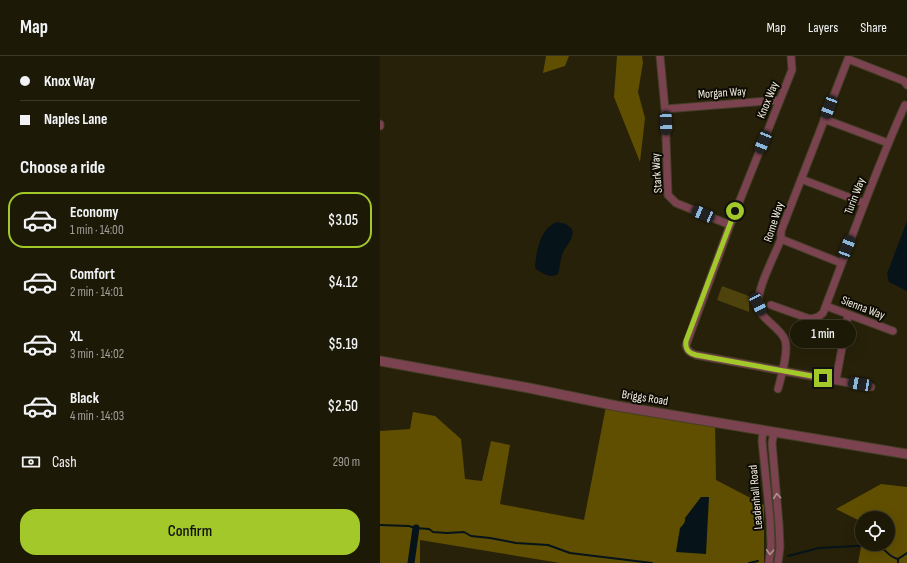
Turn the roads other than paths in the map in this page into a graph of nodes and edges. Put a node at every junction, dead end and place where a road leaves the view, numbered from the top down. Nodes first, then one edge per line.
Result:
1 (660, 56) edge
2 (791, 56) edge
3 (907, 85) edge
4 (780, 100) junction
5 (906, 103) edge
6 (665, 108) junction
7 (824, 119) junction
8 (888, 143) junction
9 (801, 179) junction
10 (864, 203) junction
11 (730, 225) junction
12 (781, 239) junction
13 (841, 263) junction
14 (771, 305) dead end
15 (826, 306) junction
16 (848, 315) junction
17 (893, 331) dead end
18 (380, 361) edge
19 (783, 371) junction
20 (836, 380) junction
21 (871, 387) dead end
22 (778, 389) dead end
23 (763, 430) junction
24 (774, 432) junction
25 (907, 454) edge
26 (770, 563) edge
27 (778, 563) edge

1 - 6 street, Stark Way
2 - 4 street, Knox Way
3 - 7 street, Rome Way
4 - 6 street, Morgan Way
4 - 11 street, Knox Way
5 - 8 street, Turin Way
6 - 11 street, Stark Way
7 - 8 street
7 - 9 street, Rome Way
8 - 10 street, Turin Way
9 - 10 street
9 - 12 street, Rome Way
10 - 13 street, Turin Way
11 - 19 street, Knox Way
12 - 13 street
12 - 19 street, Rome Way
13 - 15 street, Turin Way
14 - 15 street, Turin Way
15 - 16 street, Sienna Way
16 - 17 street, Sienna Way
16 - 20 street
18 - 23 street, Briggs Road
19 - 20 street, Knox Way
19 - 22 street, Rome Way
20 - 21 street, Knox Way
23 - 24 street, Briggs Road
23 -> 26 street, Leadenhall Road
24 - 25 street, Briggs Road
27 -> 24 street, Leadenhall Road

